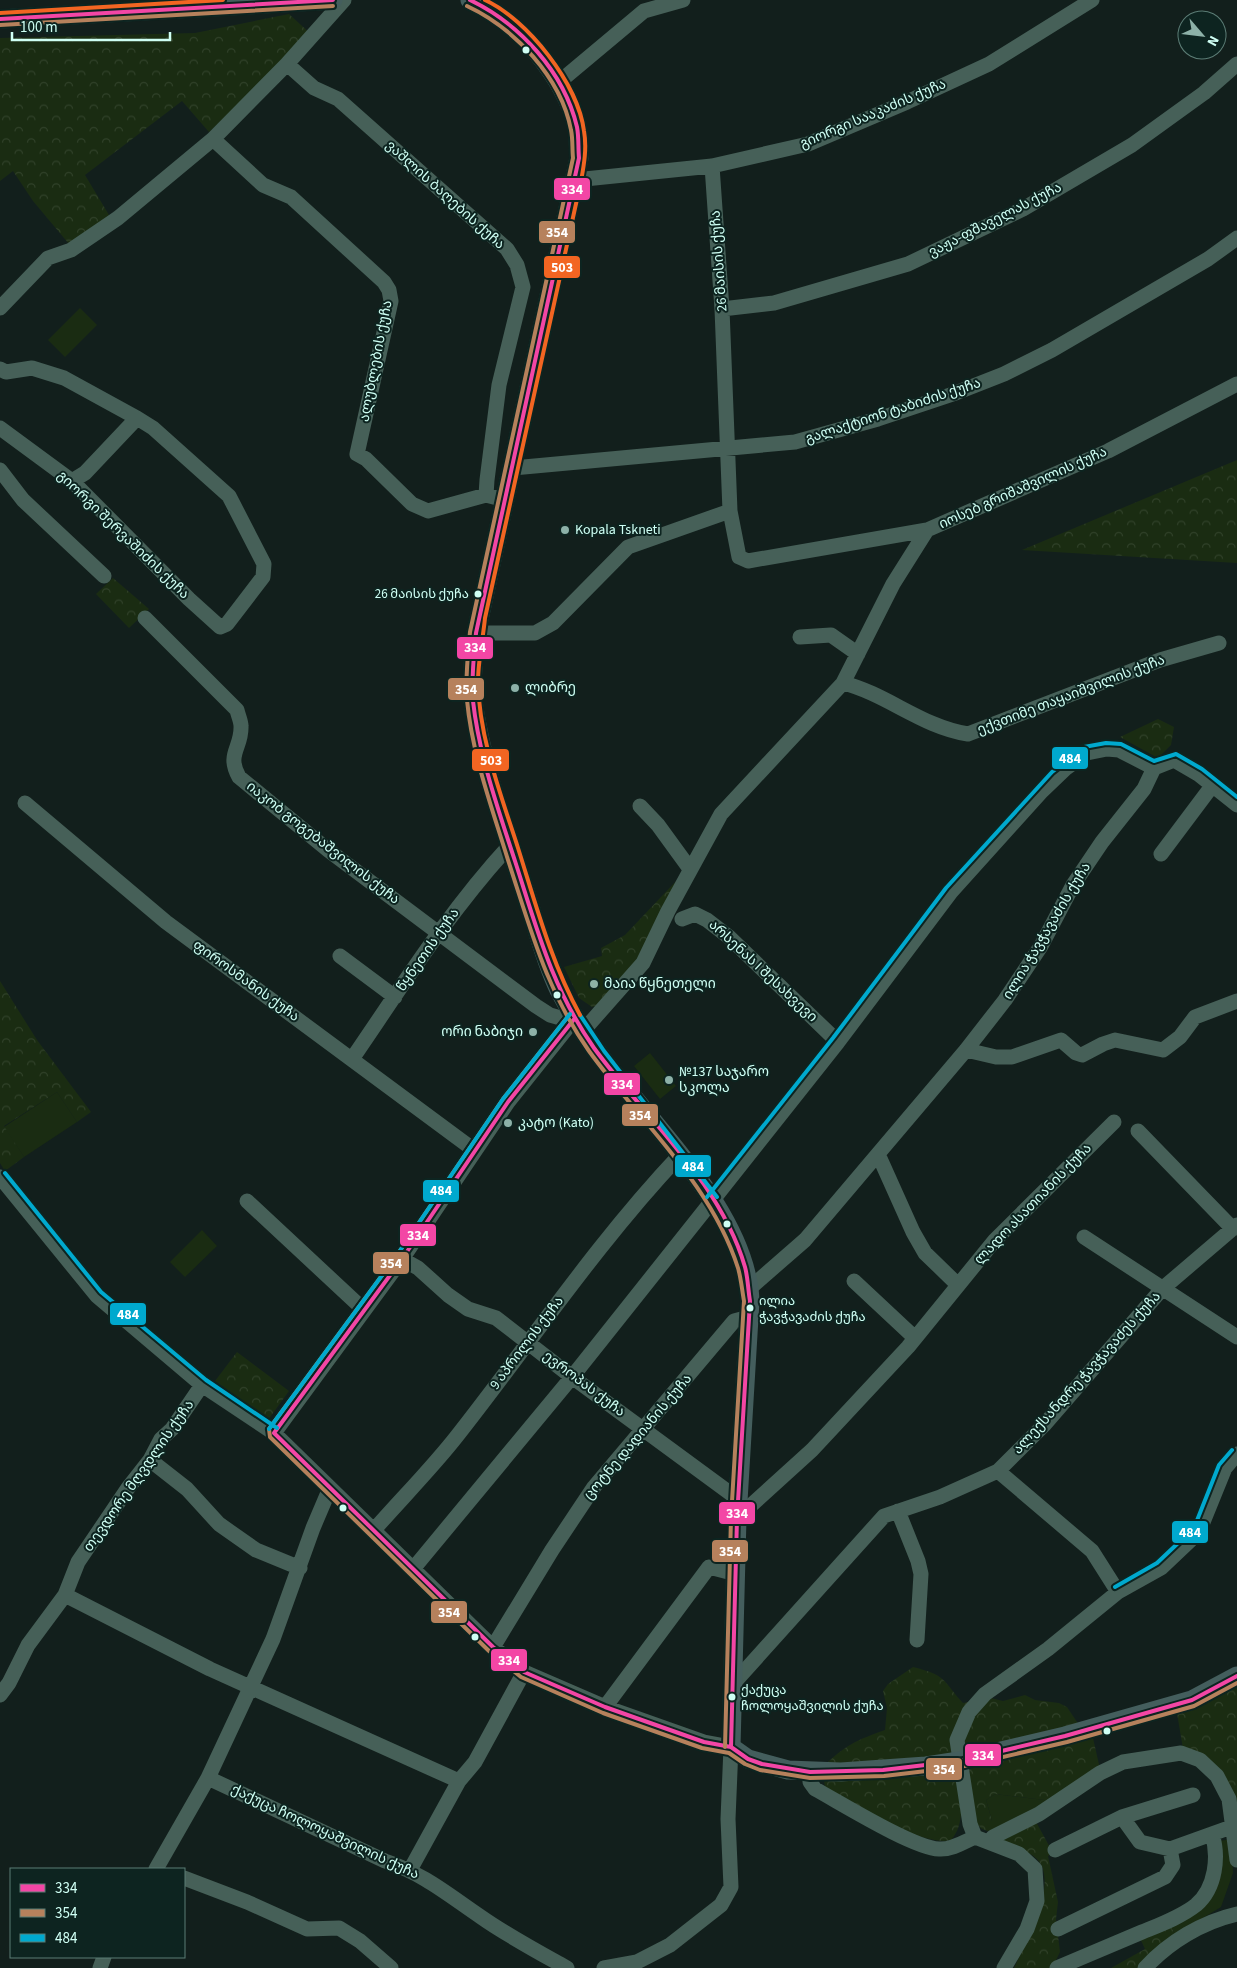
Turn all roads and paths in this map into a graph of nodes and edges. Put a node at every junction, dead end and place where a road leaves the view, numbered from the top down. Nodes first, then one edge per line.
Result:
1 (333, 0) edge
2 (344, 0) edge
3 (470, 0) edge
4 (683, 0) edge
5 (1092, 0) edge
6 (644, 5) edge
7 (0, 18) edge
8 (287, 64) junction
9 (1237, 64) edge
10 (558, 84) junction
11 (213, 139) junction
12 (712, 166) junction
13 (575, 180) junction
14 (1237, 238) edge
15 (0, 308) edge
16 (722, 309) junction
17 (0, 369) edge
18 (1237, 384) edge
19 (137, 418) junction
20 (0, 428) edge
21 (727, 448) junction
22 (513, 468) junction
23 (0, 470) edge
24 (72, 481) junction
25 (486, 495) junction
26 (506, 500) junction
27 (730, 511) junction
28 (927, 530) junction
29 (104, 576) dead end
30 (145, 618) dead end
31 (476, 633) junction
32 (800, 637) dead end
33 (1219, 643) dead end
34 (858, 654) junction
35 (843, 683) junction
36 (1154, 768) junction
37 (1212, 786) junction
38 (25, 803) dead end
39 (1237, 805) edge
40 (640, 806) dead end
41 (510, 844) junction
42 (1160, 854) dead end
43 (690, 869) junction
44 (682, 919) dead end
45 (438, 934) junction
46 (340, 956) dead end
47 (395, 997) junction
48 (1237, 1001) edge
49 (576, 1023) junction
50 (838, 1042) junction
51 (966, 1050) junction
52 (352, 1059) junction
53 (1114, 1122) dead end
54 (1138, 1131) dead end
55 (474, 1150) junction
56 (878, 1154) junction
57 (679, 1156) junction
58 (0, 1177) edge
59 (247, 1201) dead end
60 (712, 1201) junction
61 (1235, 1227) edge
62 (1084, 1237) dead end
63 (402, 1259) junction
64 (854, 1281) dead end
65 (957, 1284) junction
66 (750, 1288) junction
67 (1162, 1290) junction
68 (364, 1310) junction
69 (749, 1317) junction
70 (1237, 1337) edge
71 (528, 1341) junction
72 (912, 1343) junction
73 (572, 1377) junction
74 (202, 1385) junction
75 (644, 1429) junction
76 (274, 1433) junction
77 (1237, 1454) edge
78 (150, 1460) junction
79 (998, 1471) junction
80 (330, 1488) junction
81 (738, 1499) junction
82 (898, 1511) junction
83 (737, 1518) junction
84 (374, 1530) junction
85 (300, 1568) junction
86 (413, 1569) junction
87 (736, 1574) junction
88 (1118, 1592) junction
89 (65, 1595) junction
90 (917, 1640) dead end
91 (493, 1648) junction
92 (524, 1672) junction
93 (1237, 1676) edge
94 (732, 1684) junction
95 (250, 1686) junction
96 (0, 1694) edge
97 (605, 1707) junction
98 (731, 1747) junction
99 (959, 1761) junction
100 (810, 1772) junction
101 (208, 1778) junction
102 (459, 1781) junction
103 (1193, 1795) dead end
104 (1122, 1817) junction
105 (1235, 1822) edge
106 (1212, 1834) junction
107 (982, 1839) junction
108 (1170, 1849) junction
109 (1055, 1850) dead end
110 (1237, 1860) edge
111 (159, 1868) edge
112 (410, 1870) junction
113 (185, 1878) edge
114 (1237, 1914) edge
115 (1058, 1929) dead end
116 (391, 1968) edge
117 (567, 1968) edge
118 (604, 1968) edge
119 (1004, 1968) edge
120 (1057, 1968) edge
121 (1145, 1968) edge

1 - 7 main road
2 - 8 street
3 - 10 main road
4 - 6 street
5 - 12 street, გიორგი სააკაძის ქუჩა
6 - 10 street
8 - 11 street
8 - 25 street, ვაშლის ბაღების ქუჩა
9 - 16 street, ვაჟა-ფშაველას ქუჩა
10 - 13 main road
11 - 15 street
11 - 25 street, ალუბლების ქუჩა
12 - 13 street, გიორგი სააკაძის ქუჩა
12 - 16 street, 26 მაისის ქუჩა
13 - 22 main road
14 - 21 street, გალაქტიონ ტაბიძის ქუჩა
16 - 21 street, 26 მაისის ქუჩა
17 - 19 street
18 - 28 street, იოსებ გრიშაშვილის ქუჩა
19 - 24 street
19 - 24 street, გიორგი შერვაშიძის ქუჩა
20 - 24 street, გიორგი შერვაშიძის ქუჩა
21 - 22 street, გალაქტიონ ტაბიძის ქუჩა
21 - 27 street, 26 მაისის ქუჩა
22 - 26 main road
23 - 29 street
25 - 26 street
26 - 31 main road
27 - 28 street, 26 მაისის ქუჩა
27 - 31 street
28 - 34 street, იოსებ გრიშაშვილის ქუჩა
30 - 45 street, იაკობ გოგებაშვილის ქუჩა
31 - 41 main road
32 - 34 street
33 - 35 street, ექვთიმე თაყაიშვილის ქუჩა
34 - 35 street, იოსებ გრიშაშვილის ქუჩა
35 - 43 street, იოსებ გრიშაშვილის ქუჩა
36 - 37 street
36 - 50 street
36 - 51 street, ილია ჭავჭავაძის ქუჩა
37 - 39 street
37 - 42 street
38 - 52 street, ფიროსმანის ქუჩა
40 - 43 street
41 - 45 street, წყნეთის ქუჩა
41 - 49 main road
43 - 49 street, იოსებ გრიშაშვილის ქუჩა
44 - 50 street, არსენას I შესახვევი
45 - 47 street, წყნეთის ქუჩა
45 - 49 street, იაკობ გოგებაშვილის ქუჩა
46 - 47 street
47 - 52 street, წყნეთის ქუჩა
48 - 51 street
49 - 55 street, იოსებ გრიშაშვილის ქუჩა
49 - 57 main road
50 - 60 street
51 - 56 street, ილია ჭავჭავაძის ქუჩა
52 - 55 street, ფიროსმანის ქუჩა
53 - 65 street, ლადო ასათიანის ქუჩა
54 - 61 street
55 - 63 street, იოსებ გრიშაშვილის ქუჩა
56 - 65 street
56 - 66 street, ილია ჭავჭავაძის ქუჩა
57 - 60 main road
57 - 71 street, 9 აპრილის ქუჩა
58 - 74 street
59 - 68 street
60 - 66 main road
60 - 73 street
61 - 67 street, ალექსანდრე ჭავჭავაძეს ქუჩა
62 - 67 street
63 - 68 street, იოსებ გრიშაშვილის ქუჩა
63 - 71 street, ევროპას ქუჩა
64 - 72 street
65 - 72 street, ლადო ასათიანის ქუჩა
66 - 69 main road
67 - 70 street
67 - 79 street, ალექსანდრე ჭავჭავაძეს ქუჩა
68 - 76 street, იოსებ გრიშაშვილის ქუჩა
69 - 75 street, ცოტნე დადიანის ქუჩა
69 - 81 main road
71 - 73 street, ევროპას ქუჩა
71 - 84 street, 9 აპრილის ქუჩა
72 - 83 street, ლადო ასათიანის ქუჩა
73 - 75 street, ევროპას ქუჩა
73 - 86 street
74 - 76 street
74 - 78 street, თევდორე მღვდლის ქუჩა
75 - 81 street, ევროპას ქუჩა
75 - 91 street, ცოტნე დადიანის ქუჩა
76 - 80 street
77 - 88 street
78 - 85 street
78 - 89 street, თევდორე მღვდლის ქუჩა
79 - 82 street, ალექსანდრე ჭავჭავაძეს ქუჩა
79 - 88 street
80 - 84 street
80 - 85 street
81 - 83 main road
82 - 90 street
82 - 94 street, ალექსანდრე ჭავჭავაძეს ქუჩა
83 - 87 main road
84 - 86 street
85 - 95 street
86 - 91 street
87 - 94 main road
87 - 97 street
88 - 99 street
89 - 95 street
89 - 96 street, თევდორე მღვდლის ქუჩა
91 - 92 street
92 - 97 street
92 - 102 street
93 - 99 main road
94 - 98 main road
95 - 101 street
95 - 102 street
97 - 98 street
98 - 100 main road
98 - 118 street
99 - 100 main road
99 - 107 street
100 - 107 street
101 - 111 street
101 - 112 street, ქაქუცა ჩოლოყაშვილის ქუჩა
102 - 112 street
103 - 104 street
104 - 108 street
104 - 109 street
105 - 106 street
105 - 107 street
105 - 110 street
106 - 108 street
106 - 120 street
107 - 119 street
108 - 115 street
112 - 117 street, ქაქუცა ჩოლოყაშვილის ქუჩა
113 - 116 street
114 - 121 street

